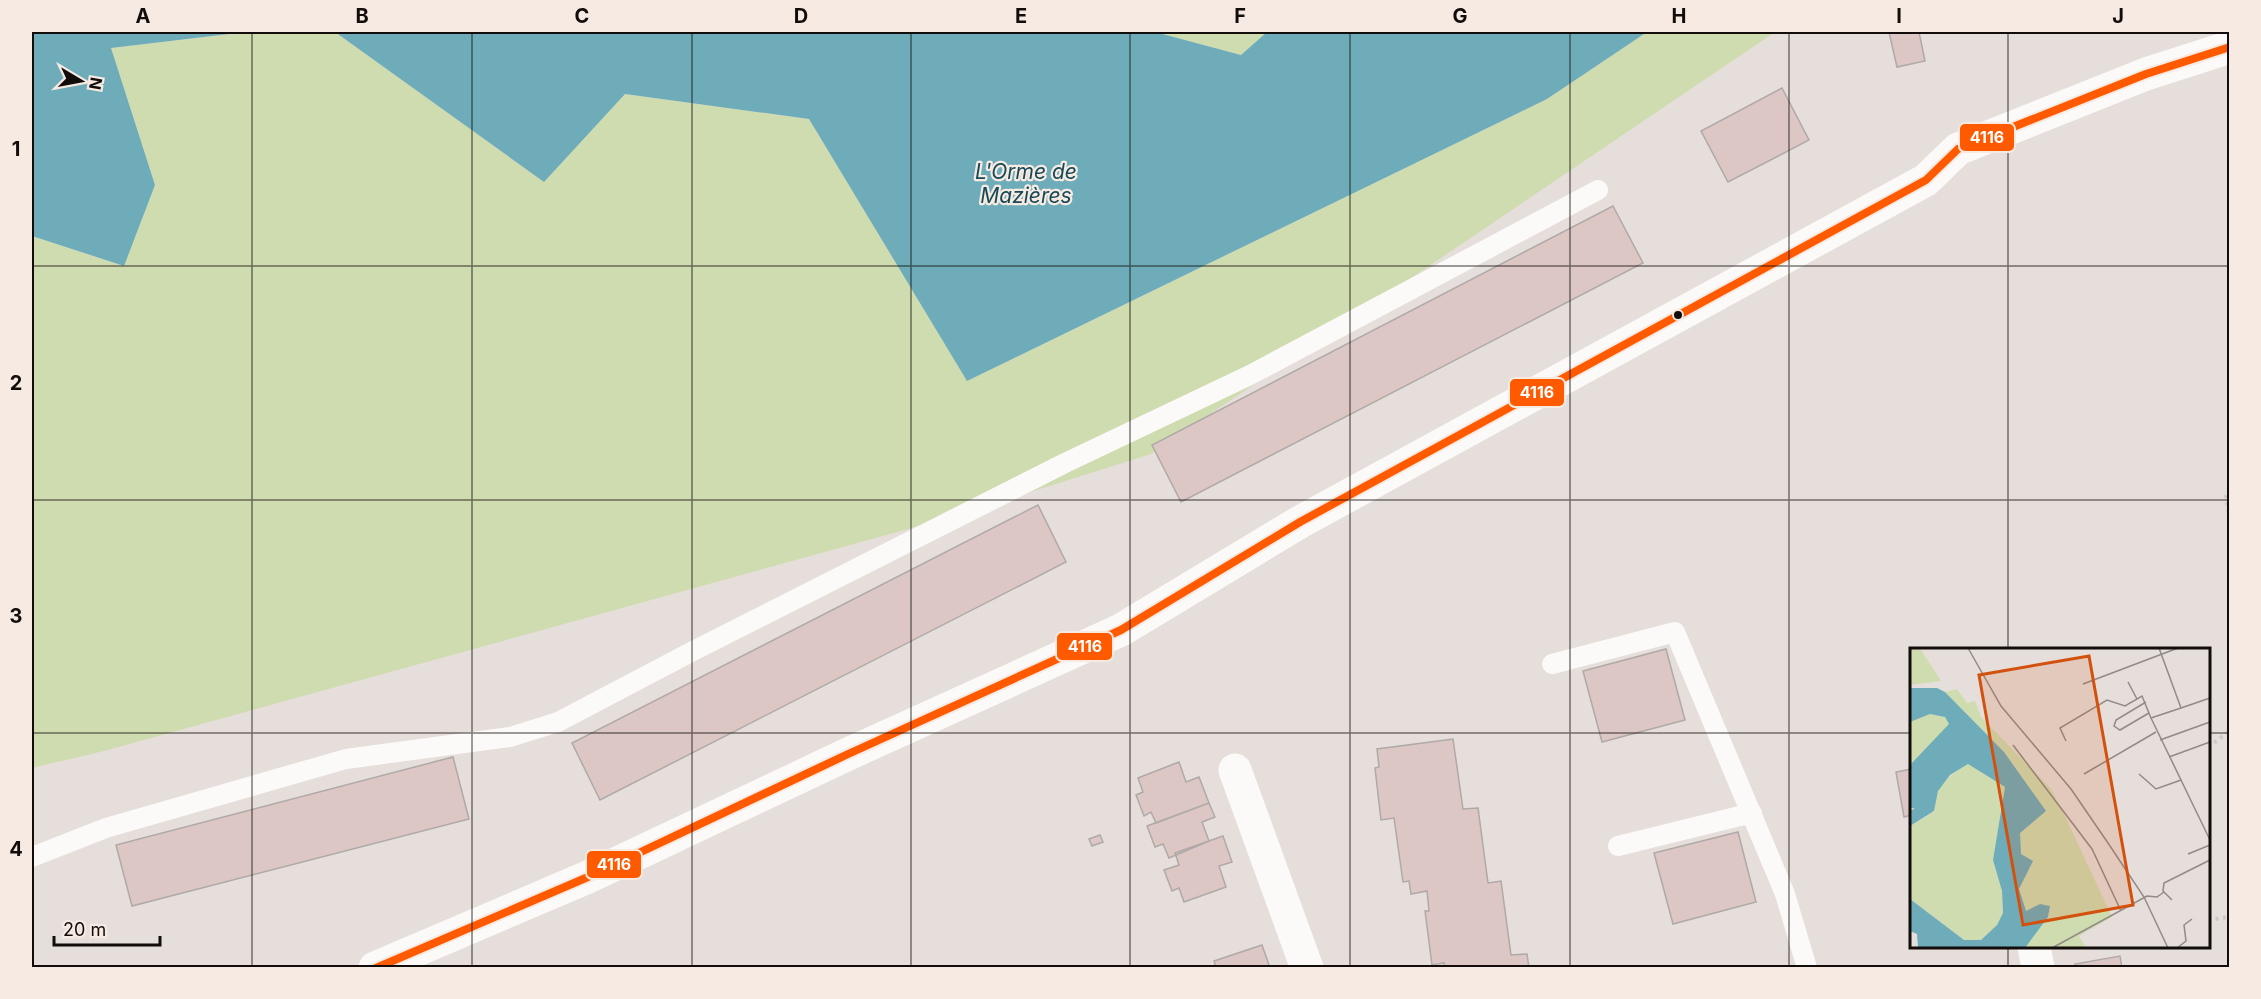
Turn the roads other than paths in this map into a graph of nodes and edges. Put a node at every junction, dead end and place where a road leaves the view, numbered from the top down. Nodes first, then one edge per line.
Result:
1 (2229, 47) edge
2 (1598, 190) dead end
3 (1552, 664) dead end
4 (1235, 770) dead end
5 (1752, 813) junction
6 (1618, 846) dead end
7 (32, 857) edge
8 (2034, 948) edge
9 (375, 968) edge
10 (1307, 968) edge
11 (1808, 968) edge
12 (2038, 968) edge

1 - 9 street
2 - 7 lane
3 - 5 lane
4 - 10 street
5 - 6 lane
5 - 11 lane
8 - 12 street

